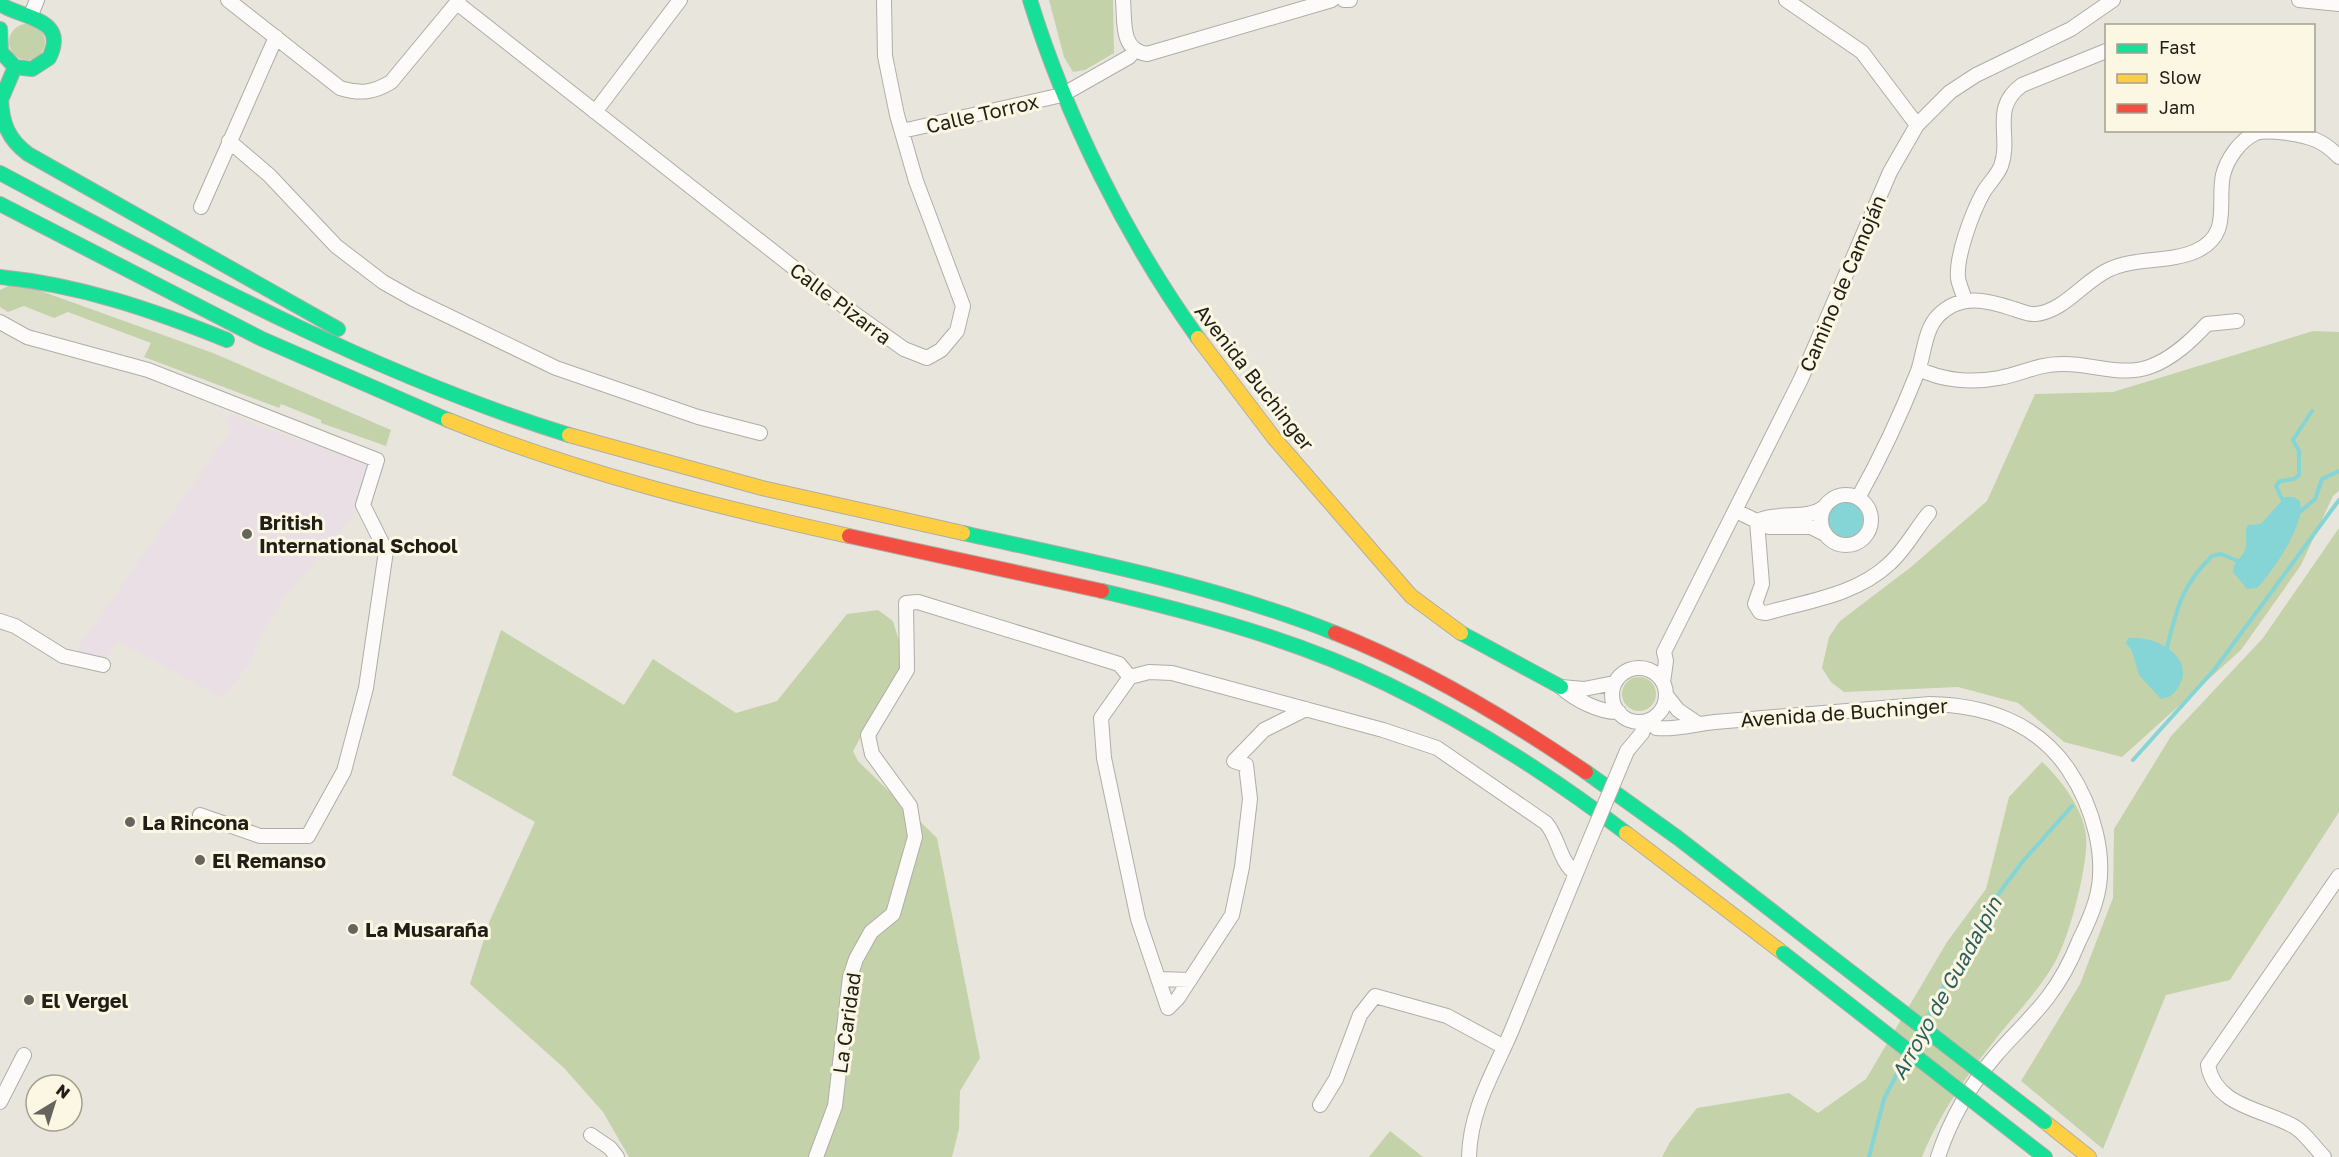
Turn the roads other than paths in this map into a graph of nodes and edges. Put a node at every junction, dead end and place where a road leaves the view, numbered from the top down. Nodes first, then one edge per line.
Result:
1 (37, 0) edge
2 (228, 0) edge
3 (680, 0) edge
4 (884, 0) edge
5 (1030, 0) edge
6 (1124, 0) edge
7 (1332, 0) edge
8 (1344, 0) edge
9 (1350, 0) edge
10 (1786, 0) edge
11 (2112, 0) edge
12 (2299, 0) edge
13 (458, 2) edge
14 (0, 4) edge
15 (2339, 4) edge
16 (28, 15) junction
17 (1, 30) edge
18 (276, 37) junction
19 (1135, 50) junction
20 (2105, 51) edge
21 (15, 67) junction
22 (1062, 95) junction
23 (1, 101) edge
24 (595, 112) junction
25 (1917, 125) junction
26 (902, 131) junction
27 (2265, 132) edge
28 (229, 141) junction
29 (2339, 157) edge
30 (0, 173) edge
31 (0, 204) edge
32 (201, 207) dead end
33 (0, 277) edge
34 (1965, 300) junction
35 (2237, 321) dead end
36 (0, 322) edge
37 (297, 357) junction
38 (386, 366) junction
39 (1919, 369) junction
40 (759, 433) dead end
41 (1858, 498) junction
42 (1824, 507) junction
43 (1736, 511) junction
44 (1929, 513) dead end
45 (1757, 521) junction
46 (1826, 534) junction
47 (0, 621) edge
48 (1664, 652) junction
49 (103, 665) dead end
50 (1642, 668) junction
51 (1130, 676) junction
52 (1614, 683) junction
53 (1561, 687) junction
54 (1665, 689) junction
55 (1306, 710) junction
56 (1620, 714) junction
57 (1648, 720) junction
58 (1697, 723) junction
59 (1627, 751) junction
60 (200, 815) dead end
61 (1576, 874) junction
62 (2339, 876) edge
63 (1159, 979) junction
64 (1190, 980) junction
65 (1504, 1047) junction
66 (24, 1055) dead end
67 (0, 1102) edge
68 (1320, 1106) dead end
69 (591, 1135) dead end
70 (617, 1157) edge
71 (816, 1157) edge
72 (1469, 1157) edge
73 (1938, 1157) edge
74 (2045, 1157) edge
75 (2089, 1157) edge
76 (2325, 1157) edge

1 - 16 street
2 - 18 street
3 - 24 street
4 - 26 street, Calle Pizarra
5 - 22 main road, Avenida Buchinger
6 - 19 street
7 - 19 street
8 - 9 street
10 - 25 street
11 - 25 street, Camino de Camoján
12 - 15 street
13 - 18 street
13 - 24 street, Calle Pizarra
14 - 16 main road
16 - 17 main road
16 - 21 main road
17 - 21 main road
18 - 28 street
19 - 22 street, Calle Torrox
20 - 34 street
21 - 23 main road
22 - 26 street, Calle Torrox
22 - 53 main road, Avenida Buchinger
23 - 38 main road
24 - 26 street, Calle Pizarra
25 - 43 street, Camino de Camoján
27 - 29 street
27 - 34 street
28 - 32 street
28 - 40 street
30 - 38 main road
31 - 37 main road
33 - 37 main road
34 - 39 street
35 - 39 street
36 - 60 street
37 - 74 main road, bridge
38 - 75 main road, bridge
39 - 41 street
41 - 42 street
41 - 46 street
42 - 45 street
42 - 46 street
43 - 45 street
43 - 48 street, Camino de Camoján
44 - 45 street
45 - 46 street
47 - 49 street
48 - 50 street, Camino de Camoján
48 - 54 street, Camino de Camoján
50 - 52 street
50 - 54 street
51 - 55 street
51 - 63 street
51 - 71 street, La Caridad
52 - 53 street, Avenida Buchinger
52 - 56 street
53 - 56 street, Avenida Buchinger
54 - 57 street
54 - 58 street
55 - 61 street
55 - 64 street
56 - 57 street
56 - 59 street
57 - 58 street, Avenida de Buchinger
57 - 59 street
58 - 73 street, Avenida de Buchinger
59 - 61 street, bridge
61 - 65 street
62 - 76 street
63 - 64 street
63 - 64 street
65 - 68 street
65 - 72 street
66 - 67 street
69 - 70 street

